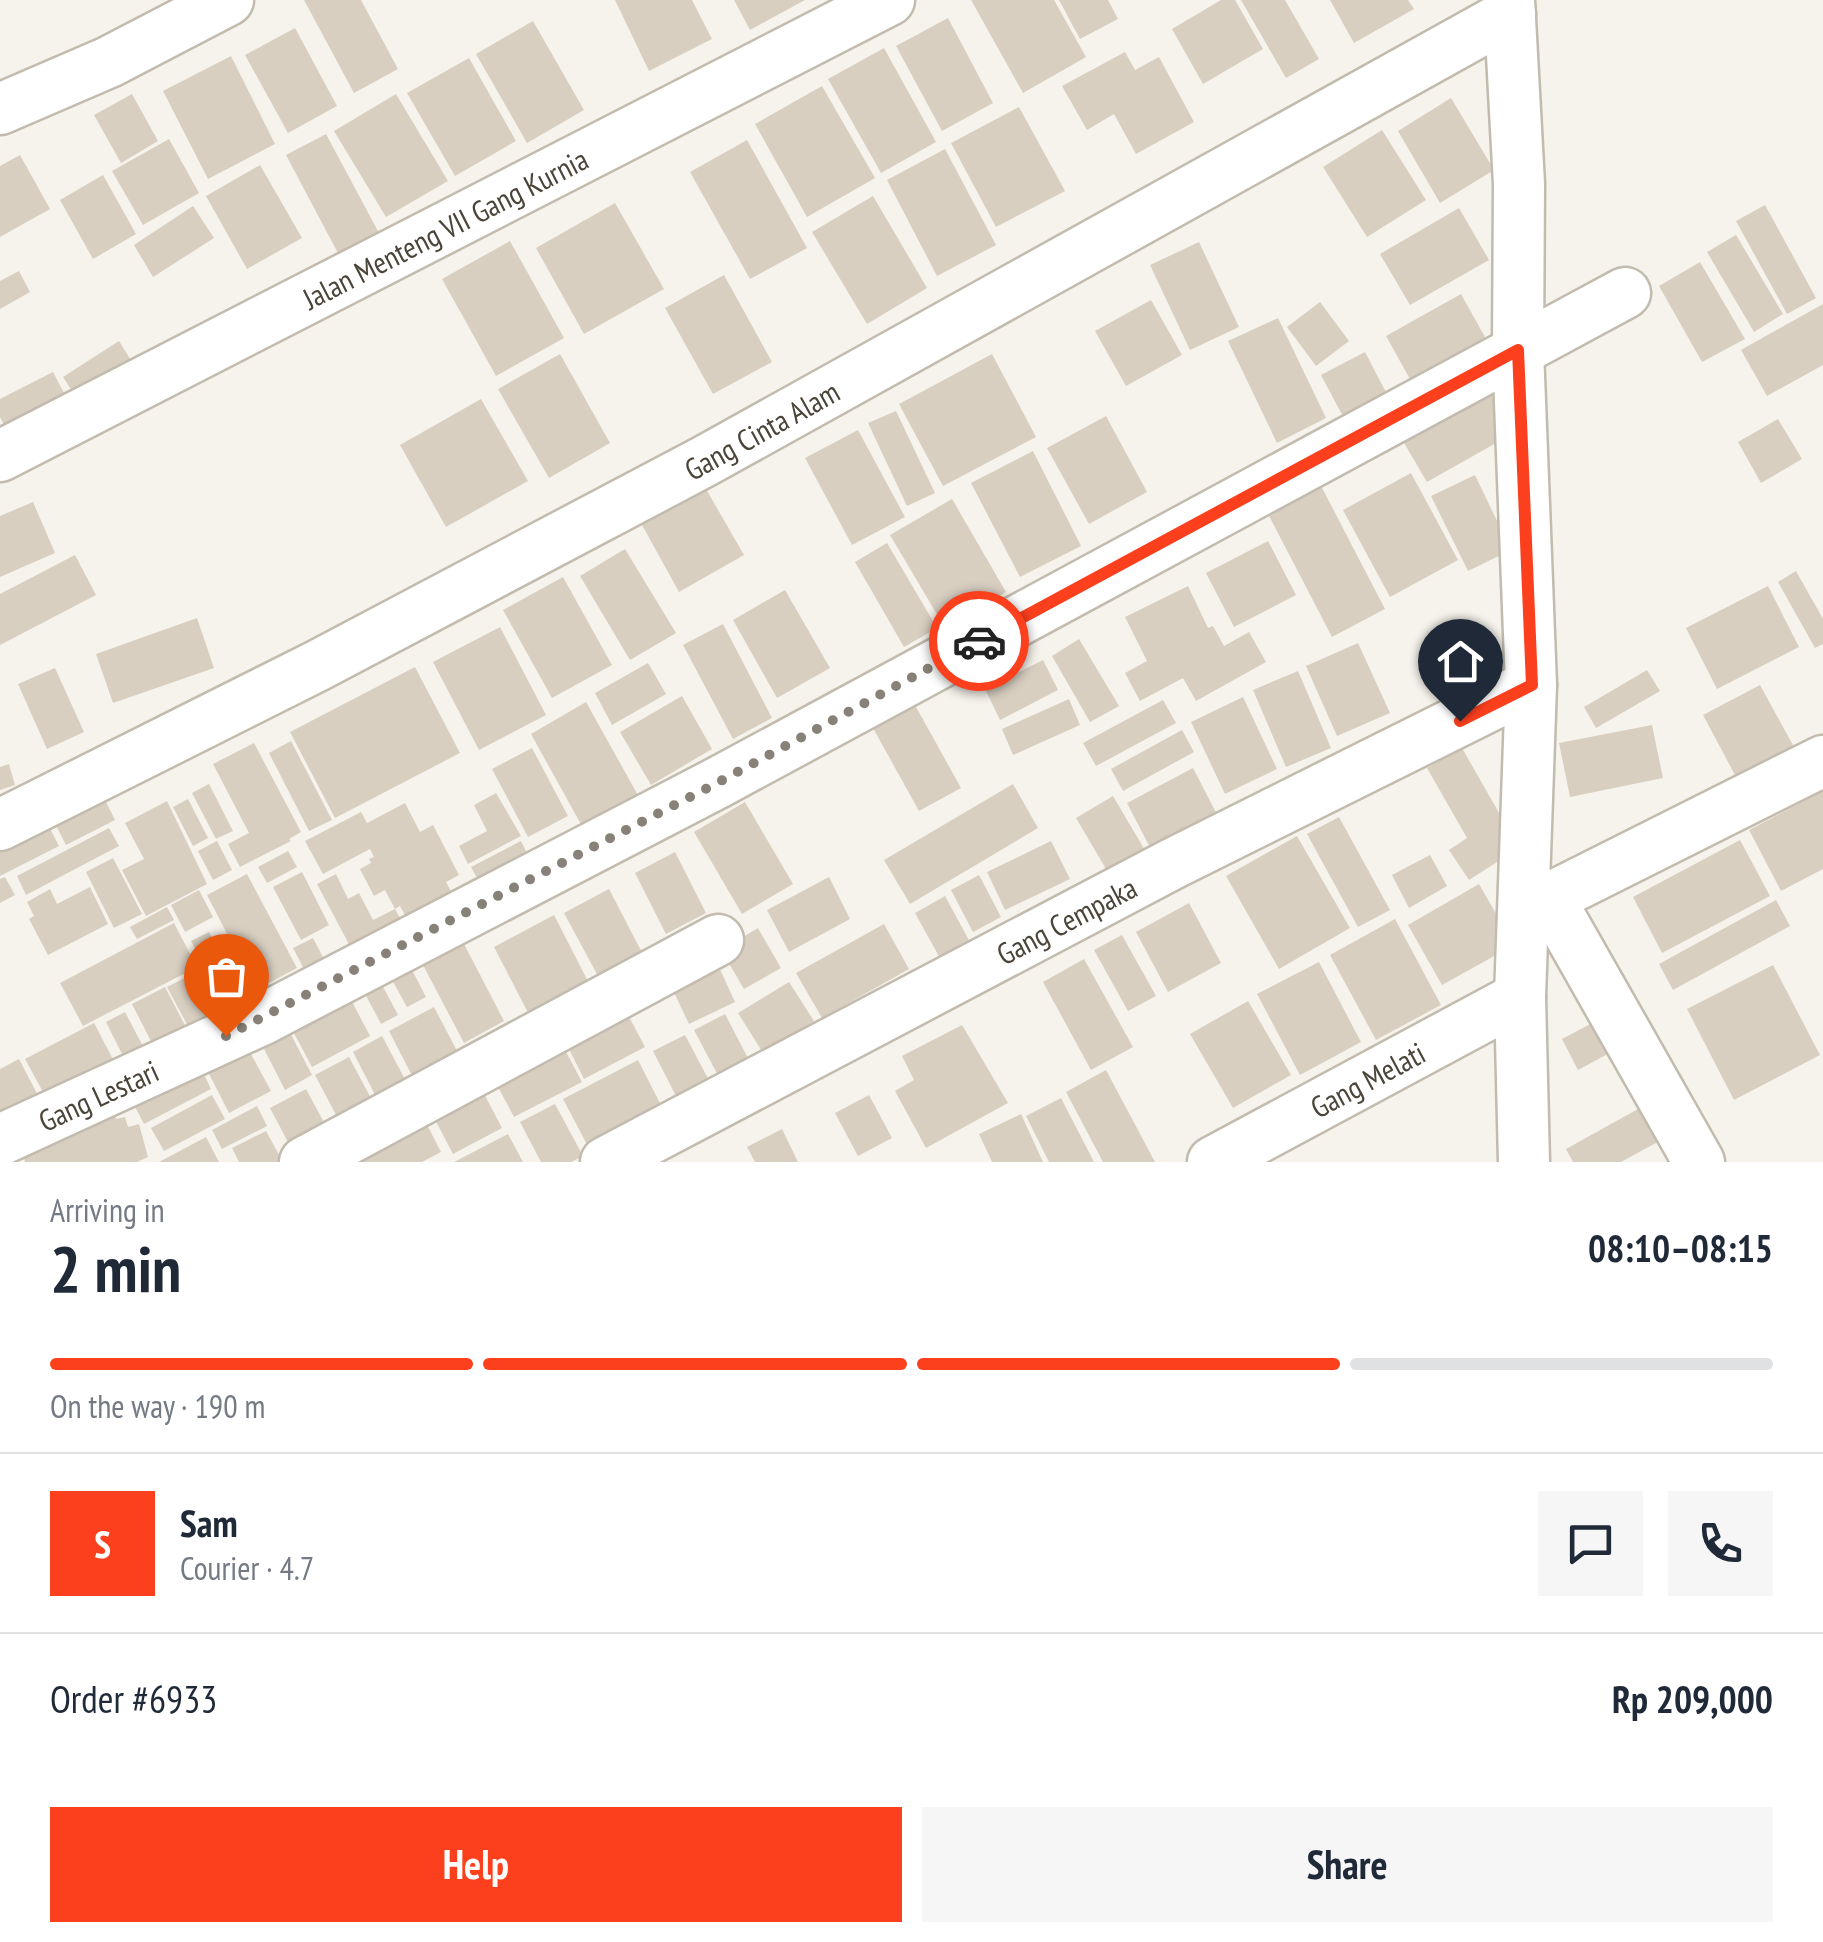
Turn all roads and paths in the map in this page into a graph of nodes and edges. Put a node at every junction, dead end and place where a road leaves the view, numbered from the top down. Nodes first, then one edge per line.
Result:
1 (228, 0) edge
2 (890, 0) edge
3 (1510, 7) edge
4 (0, 109) edge
5 (1625, 294) dead end
6 (1518, 350) junction
7 (0, 456) edge
8 (1532, 685) junction
9 (1823, 762) edge
10 (0, 825) edge
11 (1538, 904) junction
12 (718, 940) dead end
13 (1520, 997) junction
14 (0, 1140) edge
15 (305, 1162) edge
16 (606, 1162) edge
17 (1213, 1162) edge
18 (1524, 1162) edge
19 (1699, 1162) edge

1 - 4 street
2 - 7 street, Jalan Menteng VII Gang Kurnia
3 - 6 street
3 - 10 street, Gang Cinta Alam
5 - 6 street, Gang Lestari
6 - 8 street
6 - 14 street, Gang Lestari
8 - 11 street
8 - 16 street, Gang Cempaka
9 - 11 street
11 - 13 street
11 - 19 street
12 - 15 street
13 - 17 street, Gang Melati
13 - 18 street

